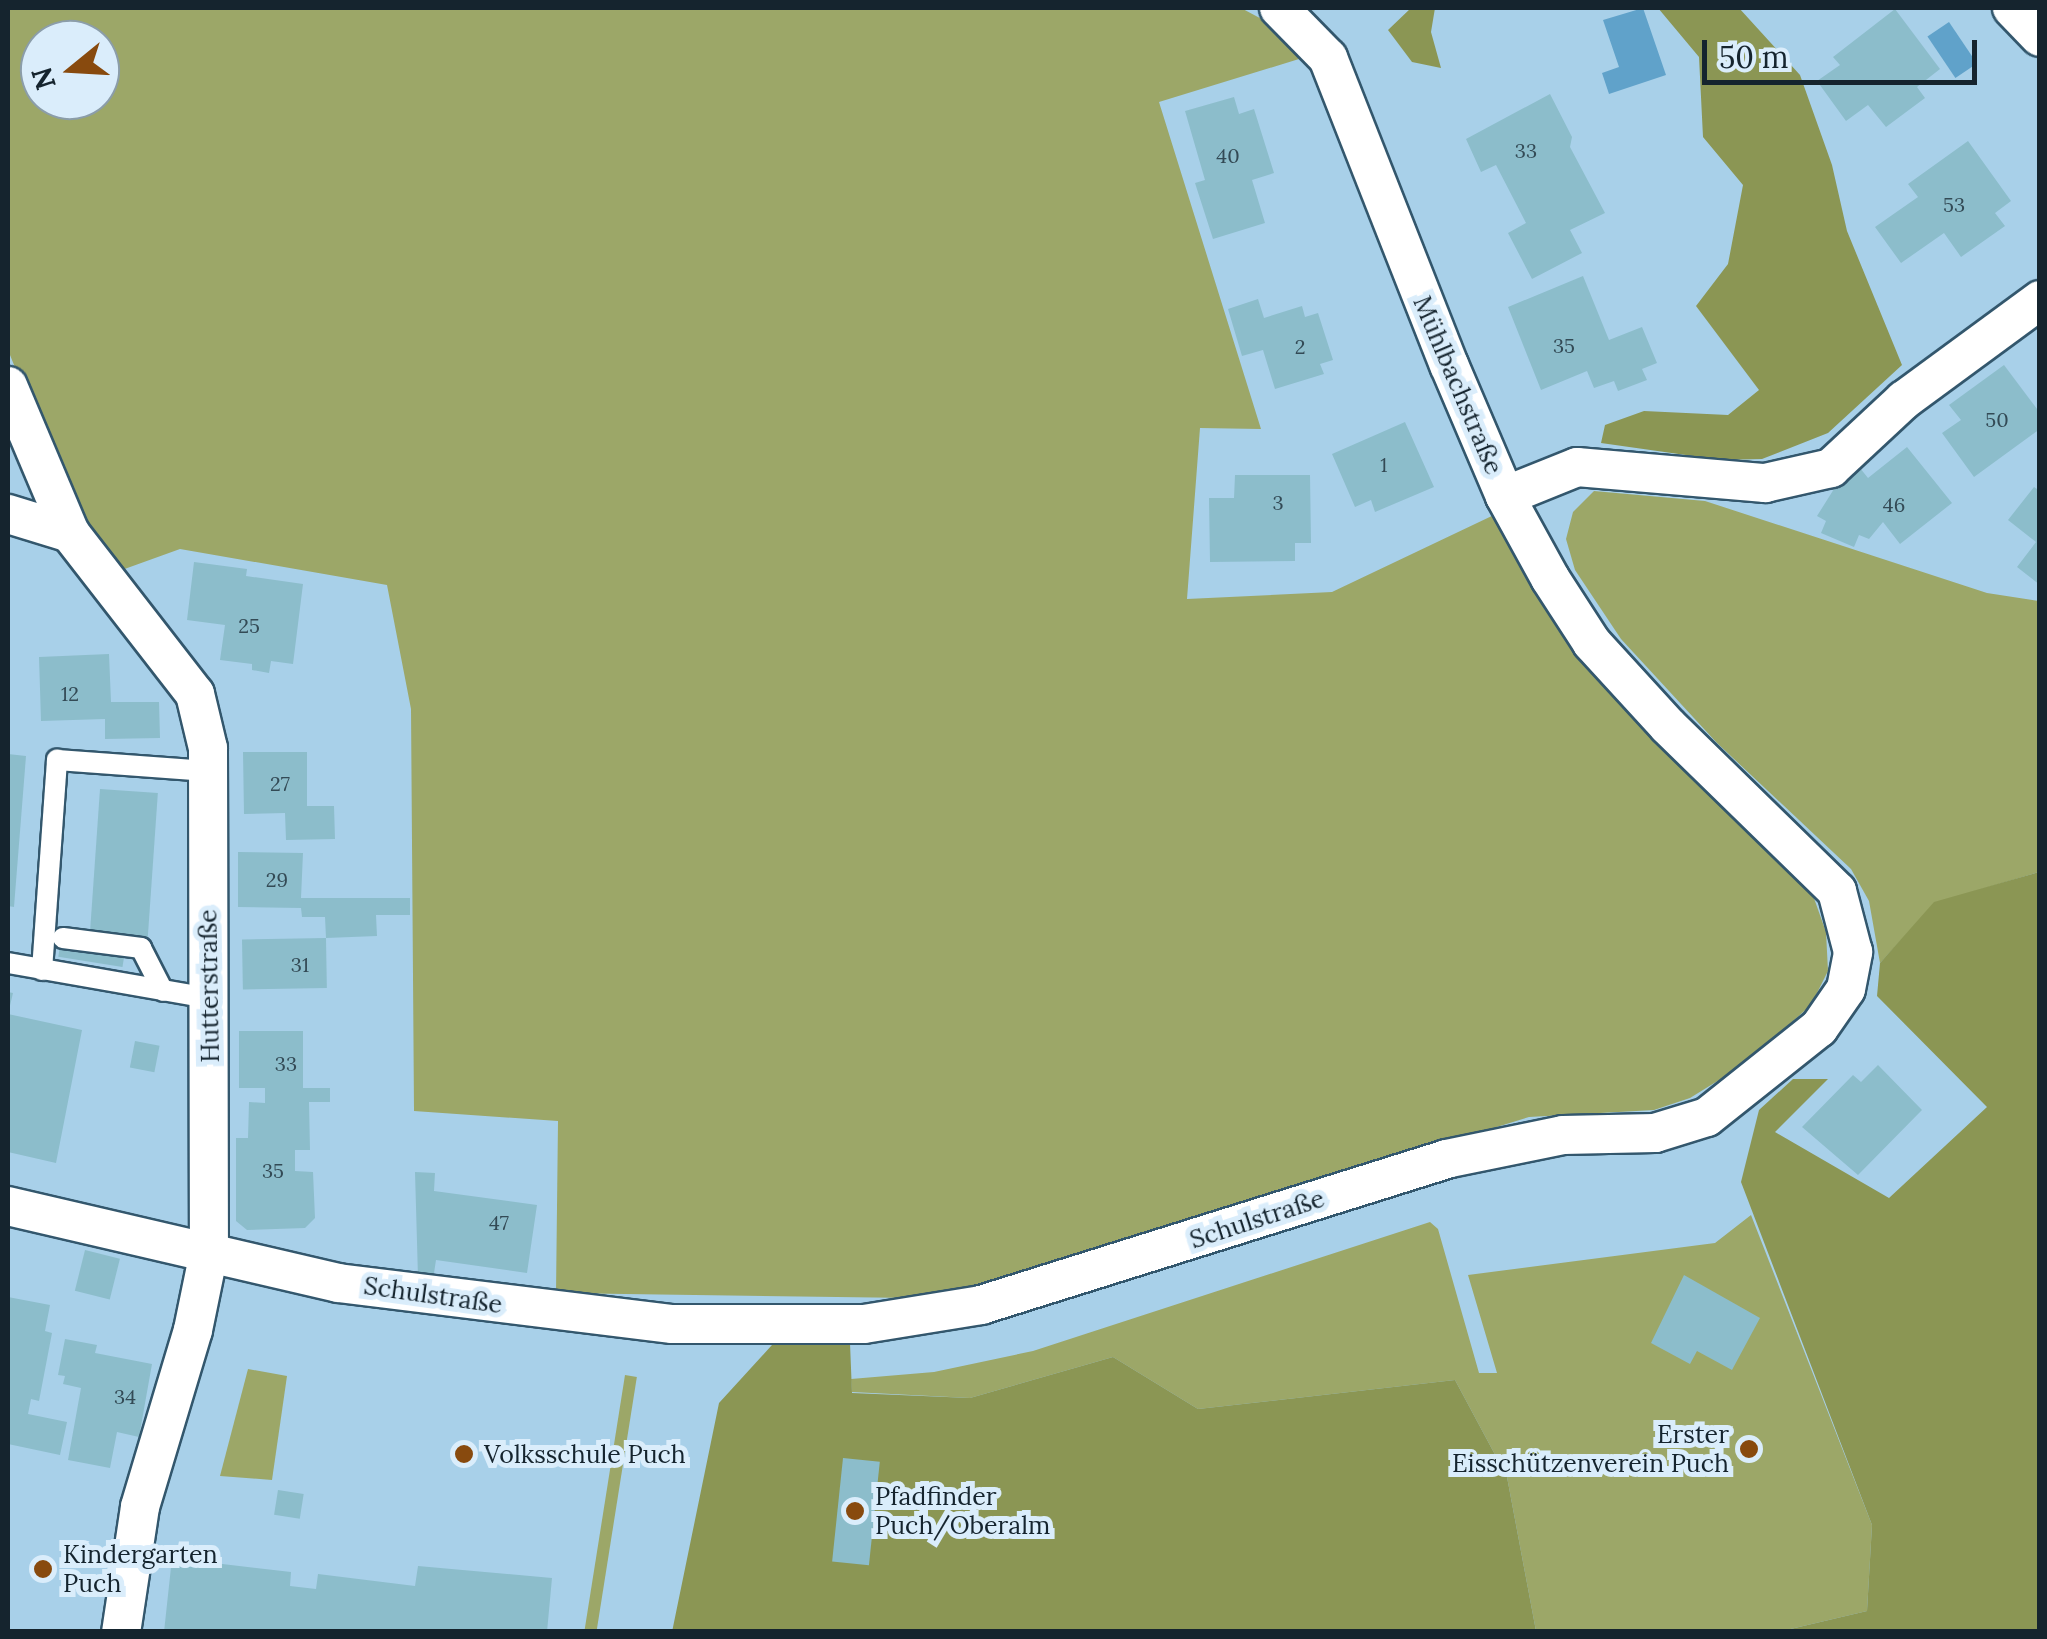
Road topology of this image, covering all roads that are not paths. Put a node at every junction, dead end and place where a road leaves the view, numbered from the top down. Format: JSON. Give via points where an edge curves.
{"nodes":[{"id":1,"x":1280,"y":8,"type":"edge"},
{"id":2,"x":2012,"y":8,"type":"edge"},
{"id":3,"x":2040,"y":37,"type":"edge"},
{"id":4,"x":2040,"y":300,"type":"edge"},
{"id":5,"x":8,"y":386,"type":"edge"},
{"id":6,"x":1504,"y":496,"type":"junction"},
{"id":7,"x":8,"y":514,"type":"edge"},
{"id":8,"x":70,"y":533,"type":"junction"},
{"id":9,"x":208,"y":771,"type":"junction"},
{"id":10,"x":63,"y":938,"type":"dead end"},
{"id":11,"x":8,"y":963,"type":"edge"},
{"id":12,"x":42,"y":970,"type":"junction"},
{"id":13,"x":163,"y":991,"type":"junction"},
{"id":14,"x":209,"y":998,"type":"junction"},
{"id":15,"x":8,"y":1206,"type":"edge"},
{"id":16,"x":209,"y":1252,"type":"junction"},
{"id":17,"x":121,"y":1632,"type":"edge"}],
"edges":[{"from":1,"to":6,"type":"street","name":"Mühlbachstraße","via":[[1328,58]]},
{"from":2,"to":3,"type":"street"},
{"from":4,"to":6,"type":"street","name":"Mühlbachstraße","via":[[1904,400],[1831,468],[1765,483],[1578,468]]},
{"from":5,"to":8,"type":"street","name":"Hutterstraße"},
{"from":6,"to":16,"type":"street","name":"Schulstraße","via":[[1592,643],[1808,860],[1836,892],[1848,920],[1853,952],[1846,989],[1819,1028],[1707,1117],[1655,1133],[1564,1135],[1446,1158],[981,1304],[864,1324],[632,1320],[338,1283]]},
{"from":7,"to":8,"type":"street"},
{"from":8,"to":9,"type":"street","name":"Hutterstraße","via":[[195,694]]},
{"from":9,"to":12,"type":"lane","via":[[57,760]]},
{"from":9,"to":14,"type":"street","name":"Hutterstraße"},
{"from":10,"to":13,"type":"lane","via":[[141,948]]},
{"from":11,"to":12,"type":"lane"},
{"from":12,"to":13,"type":"lane"},
{"from":13,"to":14,"type":"lane"},
{"from":14,"to":16,"type":"street","name":"Hutterstraße"},
{"from":15,"to":16,"type":"street","name":"Schulstraße"},
{"from":16,"to":17,"type":"street","name":"Hutterstraße","via":[[140,1507]]}]}
